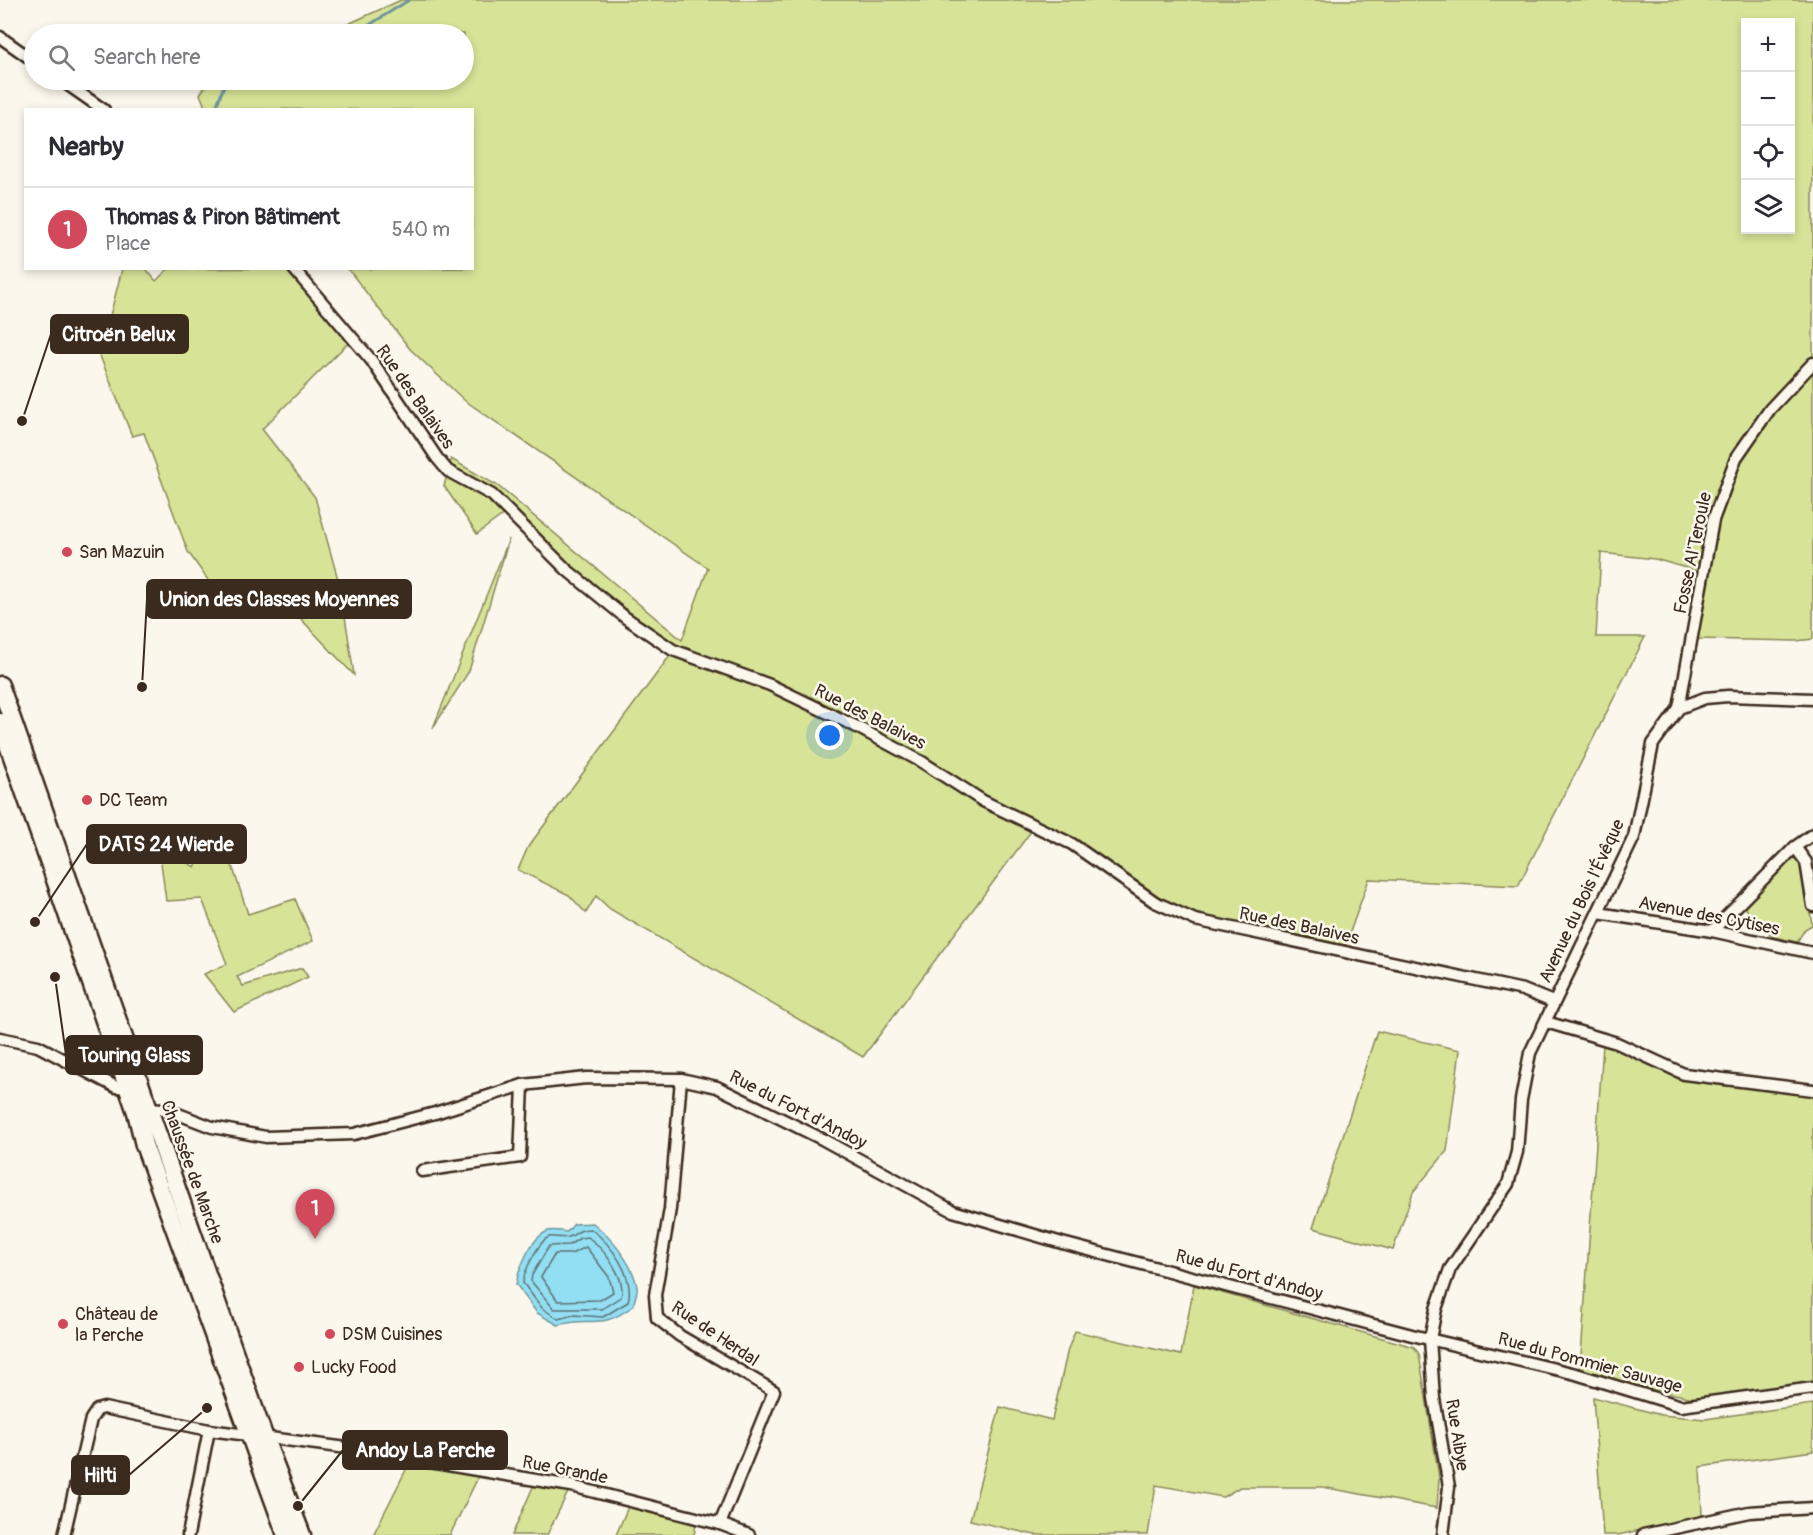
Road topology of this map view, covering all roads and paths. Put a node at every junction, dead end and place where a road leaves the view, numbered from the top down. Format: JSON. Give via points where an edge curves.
{"nodes":[{"id":1,"x":0,"y":37,"type":"edge"},
{"id":2,"x":24,"y":54,"type":"edge"},
{"id":3,"x":75,"y":90,"type":"edge"},
{"id":4,"x":101,"y":108,"type":"edge"},
{"id":5,"x":295,"y":270,"type":"edge"},
{"id":6,"x":1813,"y":363,"type":"edge"},
{"id":7,"x":0,"y":685,"type":"edge"},
{"id":8,"x":1813,"y":699,"type":"edge"},
{"id":9,"x":1679,"y":708,"type":"junction"},
{"id":10,"x":0,"y":722,"type":"edge"},
{"id":11,"x":1813,"y":834,"type":"edge"},
{"id":12,"x":1795,"y":847,"type":"junction"},
{"id":13,"x":1813,"y":906,"type":"edge"},
{"id":14,"x":1598,"y":913,"type":"junction"},
{"id":15,"x":1712,"y":931,"type":"junction"},
{"id":16,"x":1813,"y":953,"type":"edge"},
{"id":17,"x":1553,"y":1002,"type":"junction"},
{"id":18,"x":1546,"y":1022,"type":"junction"},
{"id":19,"x":0,"y":1038,"type":"edge"},
{"id":20,"x":681,"y":1079,"type":"junction"},
{"id":21,"x":523,"y":1085,"type":"junction"},
{"id":22,"x":134,"y":1087,"type":"junction"},
{"id":23,"x":1813,"y":1089,"type":"edge"},
{"id":24,"x":142,"y":1109,"type":"junction"},
{"id":25,"x":422,"y":1171,"type":"dead end"},
{"id":26,"x":1430,"y":1339,"type":"junction"},
{"id":27,"x":1813,"y":1388,"type":"edge"},
{"id":28,"x":209,"y":1430,"type":"junction"},
{"id":29,"x":257,"y":1435,"type":"junction"},
{"id":30,"x":1813,"y":1508,"type":"edge"},
{"id":31,"x":720,"y":1524,"type":"junction"},
{"id":32,"x":64,"y":1535,"type":"edge"},
{"id":33,"x":188,"y":1535,"type":"edge"},
{"id":34,"x":286,"y":1535,"type":"edge"},
{"id":35,"x":302,"y":1535,"type":"edge"},
{"id":36,"x":749,"y":1535,"type":"edge"},
{"id":37,"x":1443,"y":1535,"type":"edge"},
{"id":38,"x":1643,"y":1535,"type":"edge"}],
"edges":[{"from":1,"to":2,"type":"street"},
{"from":3,"to":4,"type":"street"},
{"from":5,"to":17,"type":"street","name":"Rue des Balaives","via":[[372,361],[448,471],[492,495],[567,570],[673,650],[770,685],[855,726],[922,762],[982,801],[1072,844],[1174,912],[1195,920],[1523,990]]},
{"from":6,"to":9,"type":"street","name":"Fosse Al'Teroule","via":[[1759,423],[1732,468],[1713,520]]},
{"from":7,"to":22,"type":"main road","name":"Chaussée de Marche"},
{"from":8,"to":9,"type":"street","via":[[1728,696],[1705,698]]},
{"from":9,"to":14,"type":"street","name":"Avenue du Bois l'Évêque","via":[[1653,744],[1634,837]]},
{"from":10,"to":22,"type":"main road","name":"Chaussée de Marche"},
{"from":11,"to":12,"type":"street"},
{"from":12,"to":13,"type":"street","via":[[1806,862]]},
{"from":12,"to":15,"type":"street"},
{"from":14,"to":15,"type":"street","name":"Avenue des Cytises"},
{"from":14,"to":17,"type":"street","name":"Avenue du Bois l'Évêque"},
{"from":15,"to":16,"type":"street","name":"Avenue des Cytises"},
{"from":17,"to":18,"type":"street","name":"Avenue du Bois l'Évêque"},
{"from":18,"to":23,"type":"street","via":[[1617,1043],[1684,1074]]},
{"from":18,"to":26,"type":"street","name":"Rue Aibye","via":[[1530,1053],[1517,1152],[1508,1184],[1450,1269]]},
{"from":19,"to":22,"type":"street","via":[[38,1046],[116,1087]]},
{"from":20,"to":21,"type":"street","name":"Rue du Fort d'Andoy","via":[[586,1078]]},
{"from":20,"to":26,"type":"street","name":"Rue du Fort d'Andoy","via":[[717,1087],[981,1221]]},
{"from":20,"to":31,"type":"street","name":"Rue de Herdal","via":[[670,1209],[655,1295],[657,1318],[774,1391]]},
{"from":21,"to":24,"type":"street","name":"Rue du Fort d'Andoy","via":[[352,1134],[266,1137],[212,1127],[165,1109]]},
{"from":21,"to":25,"type":"street","via":[[520,1157]]},
{"from":22,"to":24,"type":"main road","name":"Chaussée de Marche"},
{"from":24,"to":29,"type":"main road","name":"Chaussée de Marche","via":[[144,1145]]},
{"from":26,"to":27,"type":"street","name":"Rue du Pommier Sauvage","via":[[1576,1374],[1681,1406]]},
{"from":26,"to":37,"type":"street","name":"Rue Aibye","via":[[1434,1398],[1449,1486]]},
{"from":28,"to":29,"type":"street","name":"Rue Grande"},
{"from":28,"to":32,"type":"street","name":"Rue Grande","via":[[113,1408],[97,1410],[88,1428]]},
{"from":28,"to":33,"type":"street"},
{"from":29,"to":31,"type":"street","name":"Rue Grande","via":[[571,1486]]},
{"from":29,"to":34,"type":"main road","name":"Chaussée de Marche"},
{"from":29,"to":35,"type":"main road","name":"Chaussée de Marche"},
{"from":30,"to":38,"type":"street","via":[[1749,1512]]},
{"from":31,"to":36,"type":"street","name":"Rue Grande"}]}
